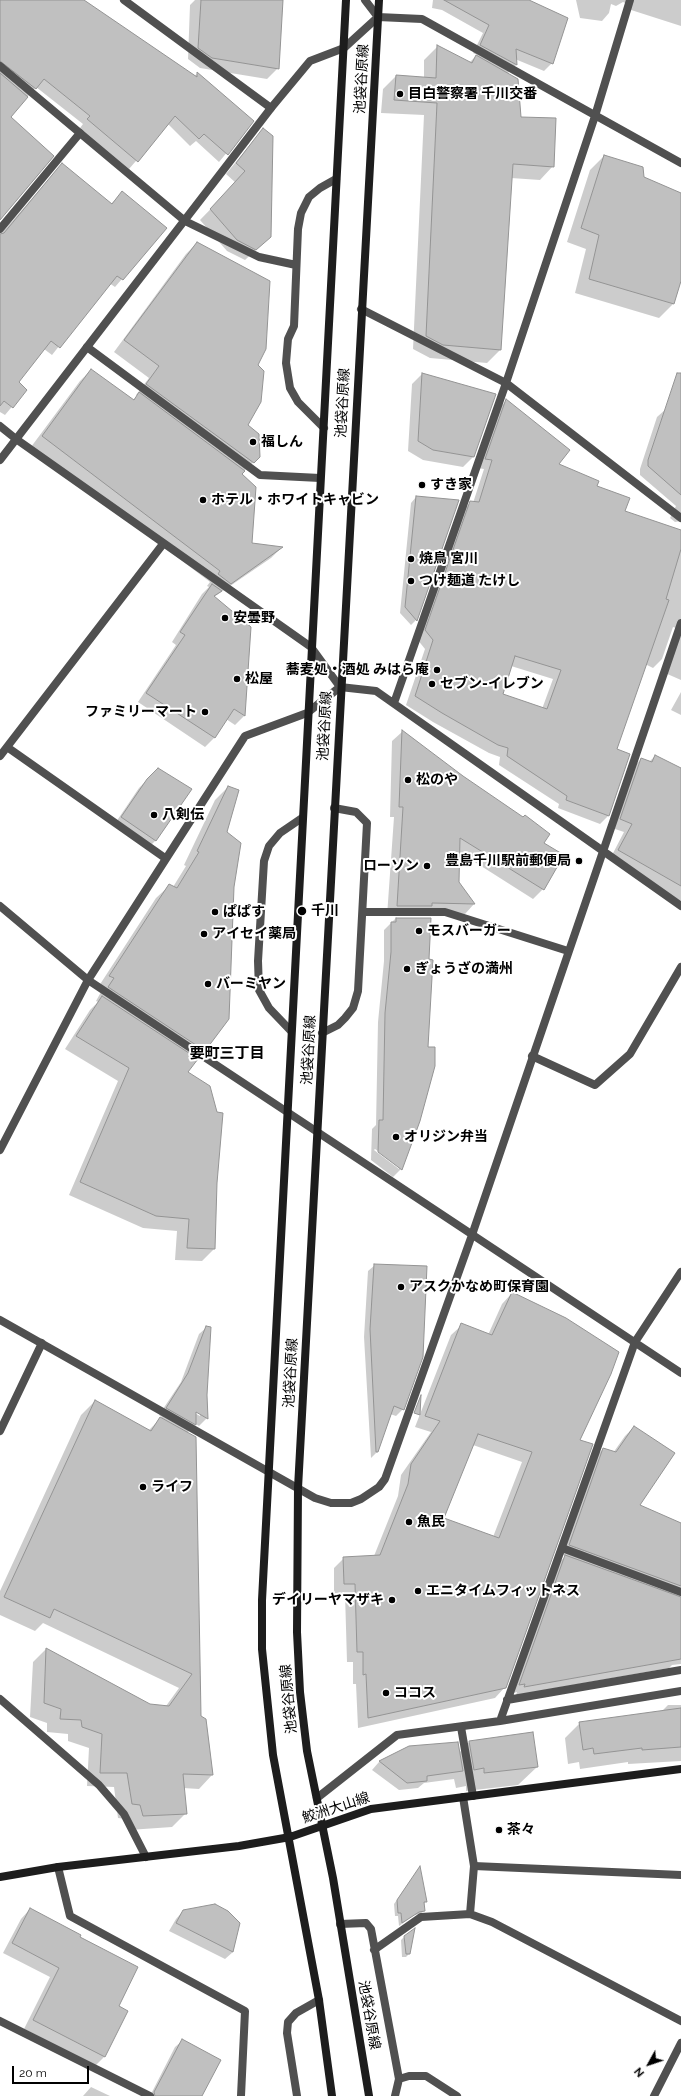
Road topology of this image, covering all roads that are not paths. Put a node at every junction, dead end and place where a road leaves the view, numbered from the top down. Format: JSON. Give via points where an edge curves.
{"nodes":[{"id":1,"x":124,"y":0,"type":"edge"},
{"id":2,"x":346,"y":0,"type":"edge"},
{"id":3,"x":365,"y":0,"type":"edge"},
{"id":4,"x":379,"y":0,"type":"edge"},
{"id":5,"x":630,"y":0,"type":"edge"},
{"id":6,"x":378,"y":17,"type":"junction"},
{"id":7,"x":344,"y":48,"type":"junction"},
{"id":8,"x":0,"y":66,"type":"edge"},
{"id":9,"x":271,"y":108,"type":"junction"},
{"id":10,"x":595,"y":116,"type":"junction"},
{"id":11,"x":80,"y":133,"type":"junction"},
{"id":12,"x":681,"y":163,"type":"edge"},
{"id":13,"x":336,"y":179,"type":"junction"},
{"id":14,"x":185,"y":221,"type":"junction"},
{"id":15,"x":0,"y":229,"type":"edge"},
{"id":16,"x":296,"y":265,"type":"junction"},
{"id":17,"x":361,"y":309,"type":"junction"},
{"id":18,"x":87,"y":347,"type":"junction"},
{"id":19,"x":506,"y":383,"type":"junction"},
{"id":20,"x":0,"y":426,"type":"edge"},
{"id":21,"x":324,"y":428,"type":"junction"},
{"id":22,"x":16,"y":439,"type":"junction"},
{"id":23,"x":0,"y":460,"type":"edge"},
{"id":24,"x":320,"y":478,"type":"junction"},
{"id":25,"x":681,"y":518,"type":"edge"},
{"id":26,"x":163,"y":544,"type":"junction"},
{"id":27,"x":681,"y":623,"type":"edge"},
{"id":28,"x":311,"y":647,"type":"junction"},
{"id":29,"x":340,"y":687,"type":"junction"},
{"id":30,"x":394,"y":703,"type":"junction"},
{"id":31,"x":307,"y":713,"type":"junction"},
{"id":32,"x":7,"y":747,"type":"junction"},
{"id":33,"x":0,"y":756,"type":"edge"},
{"id":34,"x":334,"y":808,"type":"junction"},
{"id":35,"x":302,"y":818,"type":"junction"},
{"id":36,"x":602,"y":850,"type":"junction"},
{"id":37,"x":165,"y":858,"type":"junction"},
{"id":38,"x":0,"y":906,"type":"edge"},
{"id":39,"x":681,"y":906,"type":"edge"},
{"id":40,"x":363,"y":912,"type":"junction"},
{"id":41,"x":568,"y":951,"type":"junction"},
{"id":42,"x":681,"y":967,"type":"edge"},
{"id":43,"x":88,"y":980,"type":"junction"},
{"id":44,"x":291,"y":1031,"type":"junction"},
{"id":45,"x":322,"y":1033,"type":"junction"},
{"id":46,"x":532,"y":1056,"type":"junction"},
{"id":47,"x":286,"y":1111,"type":"junction"},
{"id":48,"x":318,"y":1131,"type":"junction"},
{"id":49,"x":0,"y":1150,"type":"edge"},
{"id":50,"x":472,"y":1235,"type":"junction"},
{"id":51,"x":681,"y":1272,"type":"edge"},
{"id":52,"x":0,"y":1320,"type":"edge"},
{"id":53,"x":635,"y":1342,"type":"junction"},
{"id":54,"x":42,"y":1343,"type":"junction"},
{"id":55,"x":681,"y":1373,"type":"edge"},
{"id":56,"x":0,"y":1431,"type":"edge"},
{"id":57,"x":268,"y":1471,"type":"junction"},
{"id":58,"x":298,"y":1488,"type":"junction"},
{"id":59,"x":562,"y":1548,"type":"junction"},
{"id":60,"x":681,"y":1592,"type":"edge"},
{"id":61,"x":681,"y":1670,"type":"edge"},
{"id":62,"x":681,"y":1691,"type":"edge"},
{"id":63,"x":0,"y":1699,"type":"edge"},
{"id":64,"x":507,"y":1700,"type":"junction"},
{"id":65,"x":500,"y":1721,"type":"junction"},
{"id":66,"x":461,"y":1727,"type":"junction"},
{"id":67,"x":681,"y":1769,"type":"edge"},
{"id":68,"x":473,"y":1796,"type":"junction"},
{"id":69,"x":463,"y":1797,"type":"junction"},
{"id":70,"x":317,"y":1798,"type":"junction"},
{"id":71,"x":322,"y":1825,"type":"junction"},
{"id":72,"x":290,"y":1837,"type":"junction"},
{"id":73,"x":146,"y":1857,"type":"junction"},
{"id":74,"x":474,"y":1866,"type":"junction"},
{"id":75,"x":58,"y":1867,"type":"junction"},
{"id":76,"x":681,"y":1875,"type":"edge"},
{"id":77,"x":0,"y":1877,"type":"edge"},
{"id":78,"x":470,"y":1914,"type":"junction"},
{"id":79,"x":340,"y":1924,"type":"junction"},
{"id":80,"x":374,"y":1950,"type":"junction"},
{"id":81,"x":319,"y":2000,"type":"junction"},
{"id":82,"x":0,"y":2021,"type":"edge"},
{"id":83,"x":681,"y":2021,"type":"edge"},
{"id":84,"x":681,"y":2043,"type":"edge"},
{"id":85,"x":399,"y":2079,"type":"junction"},
{"id":86,"x":150,"y":2096,"type":"edge"},
{"id":87,"x":241,"y":2096,"type":"edge"},
{"id":88,"x":297,"y":2096,"type":"edge"},
{"id":89,"x":332,"y":2096,"type":"edge"},
{"id":90,"x":370,"y":2096,"type":"edge"},
{"id":91,"x":395,"y":2096,"type":"edge"},
{"id":92,"x":457,"y":2096,"type":"edge"},
{"id":93,"x":654,"y":2096,"type":"edge"}],
"edges":[{"from":1,"to":9,"type":"street"},
{"from":2,"to":7,"type":"main road","name":"池袋谷原線"},
{"from":3,"to":6,"type":"street"},
{"from":4,"to":6,"type":"main road","name":"池袋谷原線"},
{"from":5,"to":10,"type":"street"},
{"from":6,"to":7,"type":"street"},
{"from":6,"to":10,"type":"street","via":[[422,19]]},
{"from":6,"to":17,"type":"main road","name":"池袋谷原線"},
{"from":7,"to":9,"type":"street","via":[[310,61]]},
{"from":7,"to":13,"type":"main road","name":"池袋谷原線"},
{"from":8,"to":11,"type":"street"},
{"from":9,"to":14,"type":"street"},
{"from":10,"to":12,"type":"street"},
{"from":10,"to":19,"type":"street"},
{"from":11,"to":14,"type":"street"},
{"from":11,"to":15,"type":"street"},
{"from":13,"to":16,"type":"street","via":[[309,197],[301,213]]},
{"from":13,"to":21,"type":"main road","name":"池袋谷原線"},
{"from":14,"to":16,"type":"street","via":[[259,257]]},
{"from":14,"to":18,"type":"street"},
{"from":16,"to":21,"type":"street","via":[[294,326],[288,340],[286,363],[290,388],[298,402]]},
{"from":17,"to":19,"type":"street"},
{"from":17,"to":29,"type":"main road","name":"池袋谷原線"},
{"from":18,"to":22,"type":"street"},
{"from":18,"to":24,"type":"street","via":[[260,475]]},
{"from":19,"to":25,"type":"street"},
{"from":19,"to":30,"type":"street"},
{"from":20,"to":22,"type":"street"},
{"from":21,"to":24,"type":"main road","name":"池袋谷原線"},
{"from":22,"to":23,"type":"street"},
{"from":22,"to":26,"type":"street"},
{"from":24,"to":28,"type":"main road","name":"池袋谷原線"},
{"from":26,"to":28,"type":"street"},
{"from":26,"to":32,"type":"street"},
{"from":27,"to":36,"type":"street"},
{"from":28,"to":29,"type":"street"},
{"from":28,"to":31,"type":"main road","name":"池袋谷原線"},
{"from":29,"to":30,"type":"street","via":[[376,691]]},
{"from":29,"to":31,"type":"street"},
{"from":29,"to":34,"type":"main road","name":"池袋谷原線"},
{"from":30,"to":36,"type":"street"},
{"from":31,"to":35,"type":"main road","name":"池袋谷原線"},
{"from":31,"to":37,"type":"street","via":[[245,736]]},
{"from":32,"to":33,"type":"street"},
{"from":32,"to":37,"type":"street"},
{"from":34,"to":40,"type":"street","via":[[356,812],[367,823]]},
{"from":34,"to":45,"type":"main road","name":"池袋谷原線"},
{"from":35,"to":44,"type":"main road","name":"池袋谷原線"},
{"from":35,"to":44,"type":"street","via":[[280,833],[269,846],[264,861],[258,961],[260,990],[269,1008]]},
{"from":36,"to":39,"type":"street"},
{"from":36,"to":41,"type":"street"},
{"from":37,"to":43,"type":"street"},
{"from":38,"to":43,"type":"street"},
{"from":40,"to":41,"type":"street","via":[[445,912]]},
{"from":40,"to":45,"type":"street","via":[[358,991],[345,1018],[338,1025]]},
{"from":41,"to":46,"type":"street"},
{"from":42,"to":46,"type":"street","via":[[630,1054],[595,1085]]},
{"from":43,"to":47,"type":"street"},
{"from":43,"to":49,"type":"street"},
{"from":44,"to":47,"type":"main road","name":"池袋谷原線"},
{"from":45,"to":48,"type":"main road","name":"池袋谷原線"},
{"from":46,"to":50,"type":"street"},
{"from":47,"to":48,"type":"street"},
{"from":47,"to":57,"type":"main road","name":"池袋谷原線"},
{"from":48,"to":50,"type":"street"},
{"from":48,"to":58,"type":"main road","name":"池袋谷原線"},
{"from":50,"to":53,"type":"street"},
{"from":50,"to":58,"type":"street","via":[[385,1479],[371,1494],[351,1503],[331,1503],[315,1498]]},
{"from":51,"to":53,"type":"street"},
{"from":52,"to":54,"type":"street"},
{"from":53,"to":55,"type":"street"},
{"from":53,"to":59,"type":"street"},
{"from":54,"to":56,"type":"street"},
{"from":54,"to":57,"type":"street"},
{"from":57,"to":58,"type":"street"},
{"from":57,"to":72,"type":"main road","name":"池袋谷原線","via":[[262,1649],[273,1754]]},
{"from":58,"to":70,"type":"main road","name":"池袋谷原線","via":[[296,1632],[307,1750]]},
{"from":59,"to":60,"type":"street"},
{"from":59,"to":64,"type":"street"},
{"from":61,"to":64,"type":"street"},
{"from":62,"to":65,"type":"street"},
{"from":63,"to":73,"type":"street","via":[[99,1784],[124,1814]]},
{"from":64,"to":65,"type":"street"},
{"from":65,"to":66,"type":"street"},
{"from":66,"to":68,"type":"street"},
{"from":66,"to":70,"type":"street","via":[[397,1736]]},
{"from":67,"to":68,"type":"main road","name":"鮫洲大山線"},
{"from":68,"to":69,"type":"main road","name":"鮫洲大山線"},
{"from":69,"to":71,"type":"main road","name":"鮫洲大山線","via":[[371,1809]]},
{"from":69,"to":74,"type":"street"},
{"from":70,"to":71,"type":"main road","name":"池袋谷原線"},
{"from":71,"to":72,"type":"main road","name":"鮫洲大山線"},
{"from":71,"to":79,"type":"main road","name":"池袋谷原線"},
{"from":72,"to":73,"type":"main road","name":"鮫洲大山線"},
{"from":72,"to":81,"type":"main road","name":"池袋谷原線"},
{"from":73,"to":75,"type":"main road","name":"鮫洲大山線"},
{"from":74,"to":76,"type":"street"},
{"from":74,"to":78,"type":"street"},
{"from":75,"to":77,"type":"main road","name":"鮫洲大山線"},
{"from":75,"to":87,"type":"street","via":[[70,1916],[245,2011]]},
{"from":78,"to":80,"type":"street","via":[[420,1917]]},
{"from":78,"to":83,"type":"street","via":[[492,1922]]},
{"from":79,"to":80,"type":"street","via":[[366,1923],[371,1929]]},
{"from":79,"to":90,"type":"main road","name":"池袋谷原線"},
{"from":80,"to":85,"type":"street"},
{"from":81,"to":88,"type":"street","via":[[296,2013],[288,2022],[287,2033]]},
{"from":81,"to":89,"type":"main road","name":"池袋谷原線"},
{"from":82,"to":86,"type":"street"},
{"from":84,"to":93,"type":"street"},
{"from":85,"to":91,"type":"street"},
{"from":85,"to":92,"type":"street","via":[[426,2076]]}]}
